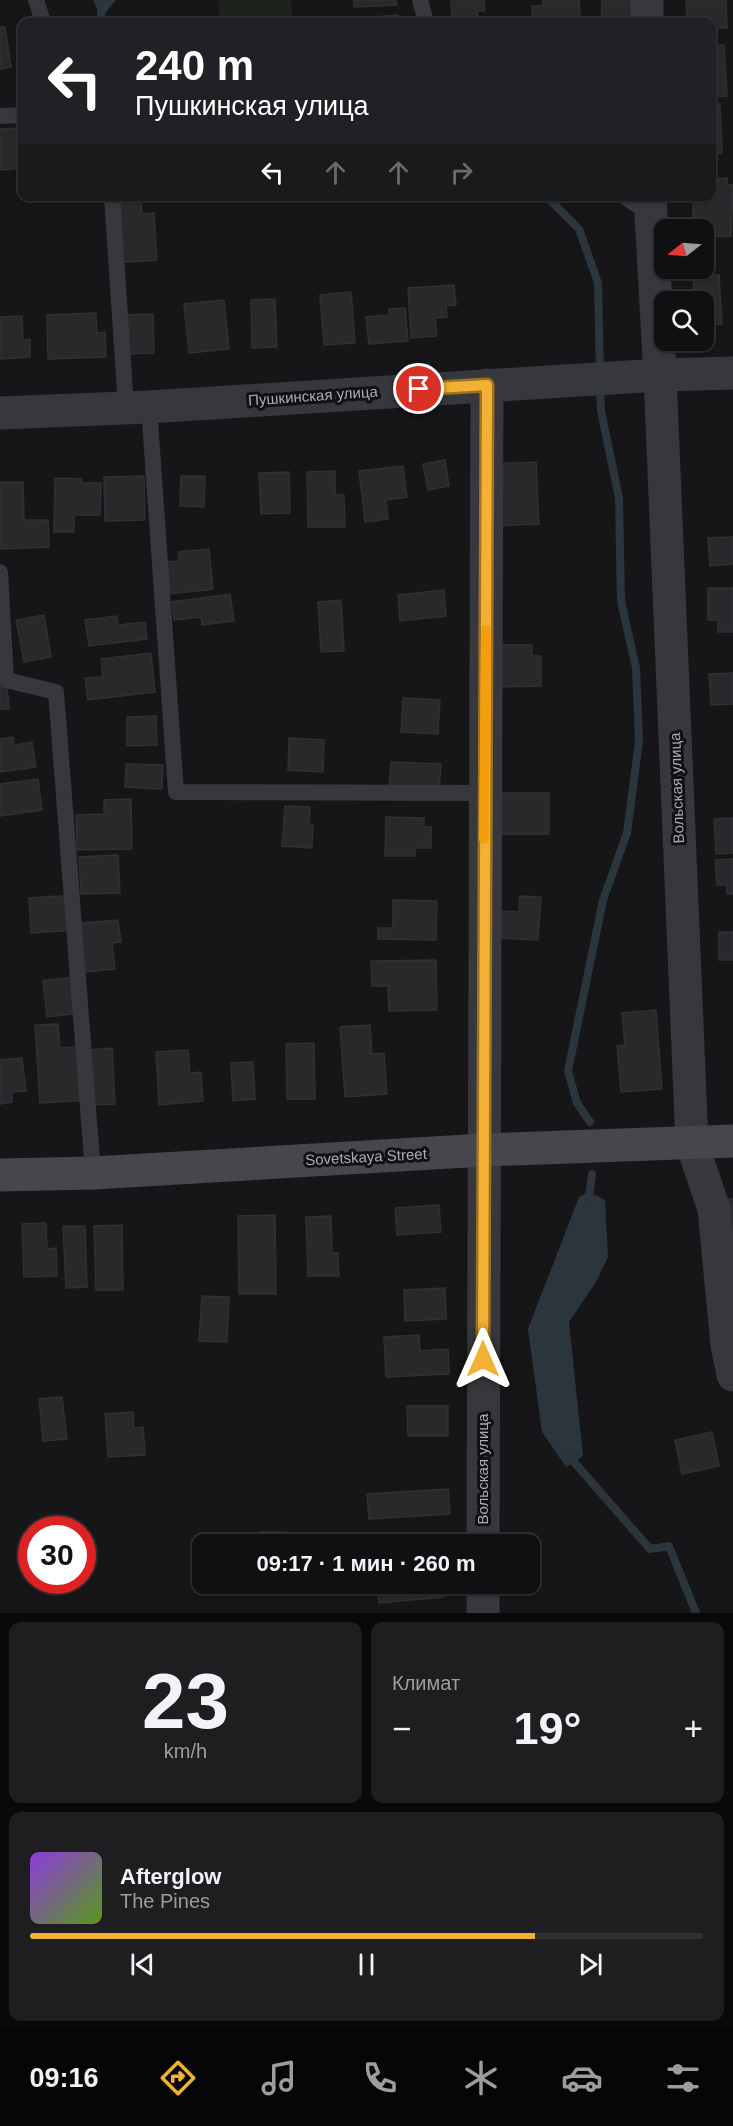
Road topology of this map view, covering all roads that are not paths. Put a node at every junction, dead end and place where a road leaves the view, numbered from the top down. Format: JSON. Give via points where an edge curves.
{"nodes":[{"id":1,"x":36,"y":0,"type":"edge"},
{"id":2,"x":420,"y":0,"type":"edge"},
{"id":3,"x":646,"y":0,"type":"edge"},
{"id":4,"x":41,"y":18,"type":"edge"},
{"id":5,"x":425,"y":18,"type":"edge"},
{"id":6,"x":647,"y":18,"type":"edge"},
{"id":7,"x":18,"y":115,"type":"edge"},
{"id":8,"x":0,"y":116,"type":"edge"},
{"id":9,"x":113,"y":201,"type":"edge"},
{"id":10,"x":650,"y":205,"type":"edge"},
{"id":11,"x":733,"y":373,"type":"edge"},
{"id":12,"x":660,"y":375,"type":"junction"},
{"id":13,"x":487,"y":385,"type":"junction"},
{"id":14,"x":138,"y":407,"type":"junction"},
{"id":15,"x":0,"y":413,"type":"edge"},
{"id":16,"x":0,"y":572,"type":"edge"},
{"id":17,"x":484,"y":793,"type":"junction"},
{"id":18,"x":733,"y":1141,"type":"edge"},
{"id":19,"x":692,"y":1144,"type":"junction"},
{"id":20,"x":484,"y":1150,"type":"junction"},
{"id":21,"x":93,"y":1173,"type":"junction"},
{"id":22,"x":0,"y":1175,"type":"edge"},
{"id":23,"x":733,"y":1375,"type":"edge"},
{"id":24,"x":483,"y":1534,"type":"edge"},
{"id":25,"x":483,"y":1594,"type":"edge"},
{"id":26,"x":483,"y":1613,"type":"edge"}],
"edges":[{"from":1,"to":4,"type":"lane"},
{"from":2,"to":5,"type":"lane"},
{"from":3,"to":6,"type":"street"},
{"from":7,"to":8,"type":"lane"},
{"from":9,"to":14,"type":"lane"},
{"from":10,"to":12,"type":"street","name":"Вольская улица"},
{"from":11,"to":12,"type":"street","name":"Пушкинская улица"},
{"from":12,"to":13,"type":"street","name":"Пушкинская улица"},
{"from":12,"to":19,"type":"street","name":"Вольская улица"},
{"from":13,"to":14,"type":"street","name":"Пушкинская улица"},
{"from":13,"to":17,"type":"street","name":"Вольская улица"},
{"from":14,"to":15,"type":"street","name":"Пушкинская улица"},
{"from":14,"to":17,"type":"lane","via":[[177,792]]},
{"from":16,"to":21,"type":"lane","via":[[6,680],[56,692]]},
{"from":17,"to":20,"type":"street","name":"Вольская улица"},
{"from":18,"to":19,"type":"main road","name":"Sovetskaya Street"},
{"from":19,"to":20,"type":"main road","name":"Sovetskaya Street"},
{"from":19,"to":23,"type":"street","name":"Вольская улица","via":[[714,1209]]},
{"from":20,"to":21,"type":"main road","name":"Sovetskaya Street"},
{"from":20,"to":24,"type":"street","name":"Вольская улица"},
{"from":21,"to":22,"type":"main road","name":"Sovetskaya Street"},
{"from":25,"to":26,"type":"street"}]}
